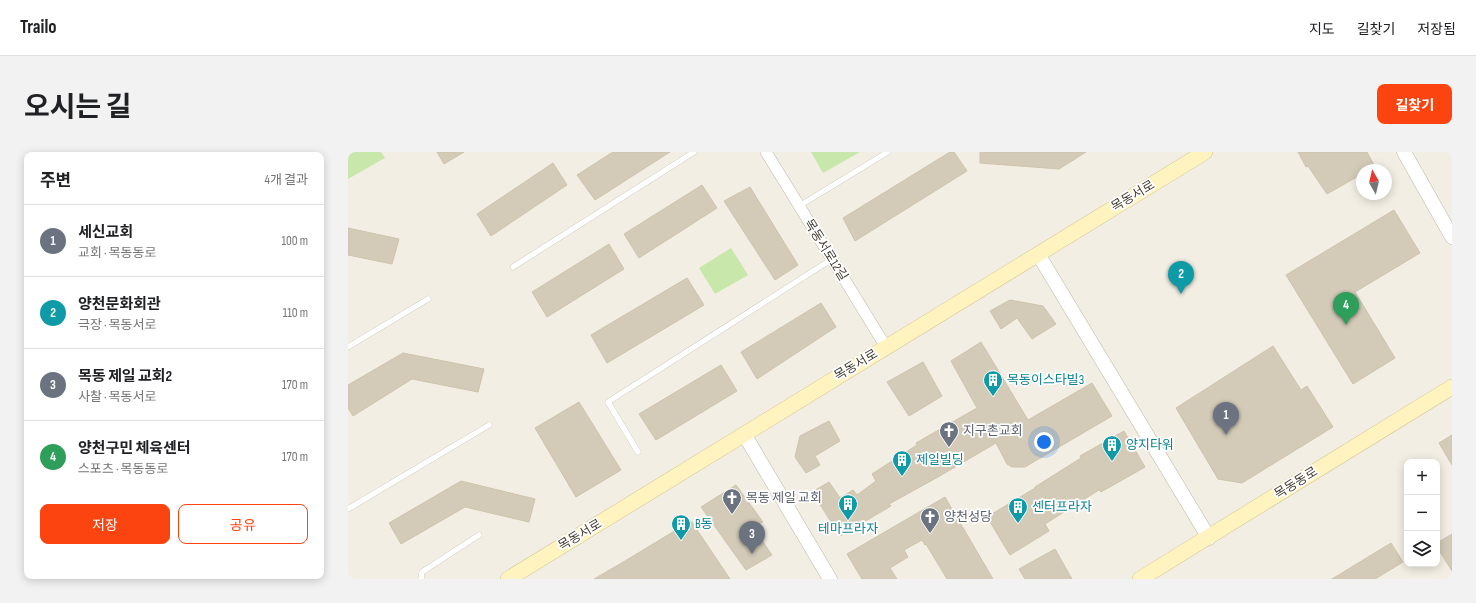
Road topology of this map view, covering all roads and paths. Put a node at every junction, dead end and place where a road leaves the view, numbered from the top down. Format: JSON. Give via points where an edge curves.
{"nodes":[{"id":1,"x":694,"y":152,"type":"edge"},
{"id":2,"x":766,"y":152,"type":"edge"},
{"id":3,"x":888,"y":152,"type":"edge"},
{"id":4,"x":1205,"y":152,"type":"edge"},
{"id":5,"x":1404,"y":152,"type":"edge"},
{"id":6,"x":799,"y":206,"type":"junction"},
{"id":7,"x":1452,"y":237,"type":"edge"},
{"id":8,"x":1038,"y":254,"type":"junction"},
{"id":9,"x":832,"y":259,"type":"junction"},
{"id":10,"x":513,"y":267,"type":"dead end"},
{"id":11,"x":428,"y":299,"type":"dead end"},
{"id":12,"x":348,"y":347,"type":"edge"},
{"id":13,"x":886,"y":347,"type":"junction"},
{"id":14,"x":1452,"y":387,"type":"edge"},
{"id":15,"x":489,"y":425,"type":"dead end"},
{"id":16,"x":744,"y":434,"type":"junction"},
{"id":17,"x":638,"y":452,"type":"dead end"},
{"id":18,"x":348,"y":509,"type":"edge"},
{"id":19,"x":479,"y":535,"type":"dead end"},
{"id":20,"x":1209,"y":538,"type":"junction"},
{"id":21,"x":421,"y":579,"type":"edge"},
{"id":22,"x":509,"y":579,"type":"edge"},
{"id":23,"x":830,"y":579,"type":"edge"},
{"id":24,"x":1140,"y":579,"type":"edge"}],
"edges":[{"from":1,"to":10,"type":"lane"},
{"from":2,"to":6,"type":"street","name":"목동서로12길"},
{"from":3,"to":6,"type":"lane"},
{"from":4,"to":8,"type":"main road","name":"목동서로"},
{"from":5,"to":7,"type":"street"},
{"from":6,"to":9,"type":"street","name":"목동서로12길"},
{"from":8,"to":13,"type":"main road","name":"목동서로"},
{"from":8,"to":20,"type":"street"},
{"from":9,"to":13,"type":"street","name":"목동서로12길"},
{"from":9,"to":17,"type":"lane","via":[[608,402]]},
{"from":11,"to":12,"type":"lane"},
{"from":13,"to":16,"type":"main road","name":"목동서로"},
{"from":14,"to":20,"type":"main road","name":"목동동로"},
{"from":15,"to":18,"type":"lane"},
{"from":16,"to":22,"type":"main road","name":"목동서로"},
{"from":16,"to":23,"type":"street"},
{"from":19,"to":21,"type":"lane","via":[[422,572]]},
{"from":20,"to":24,"type":"main road","name":"목동동로"}]}
